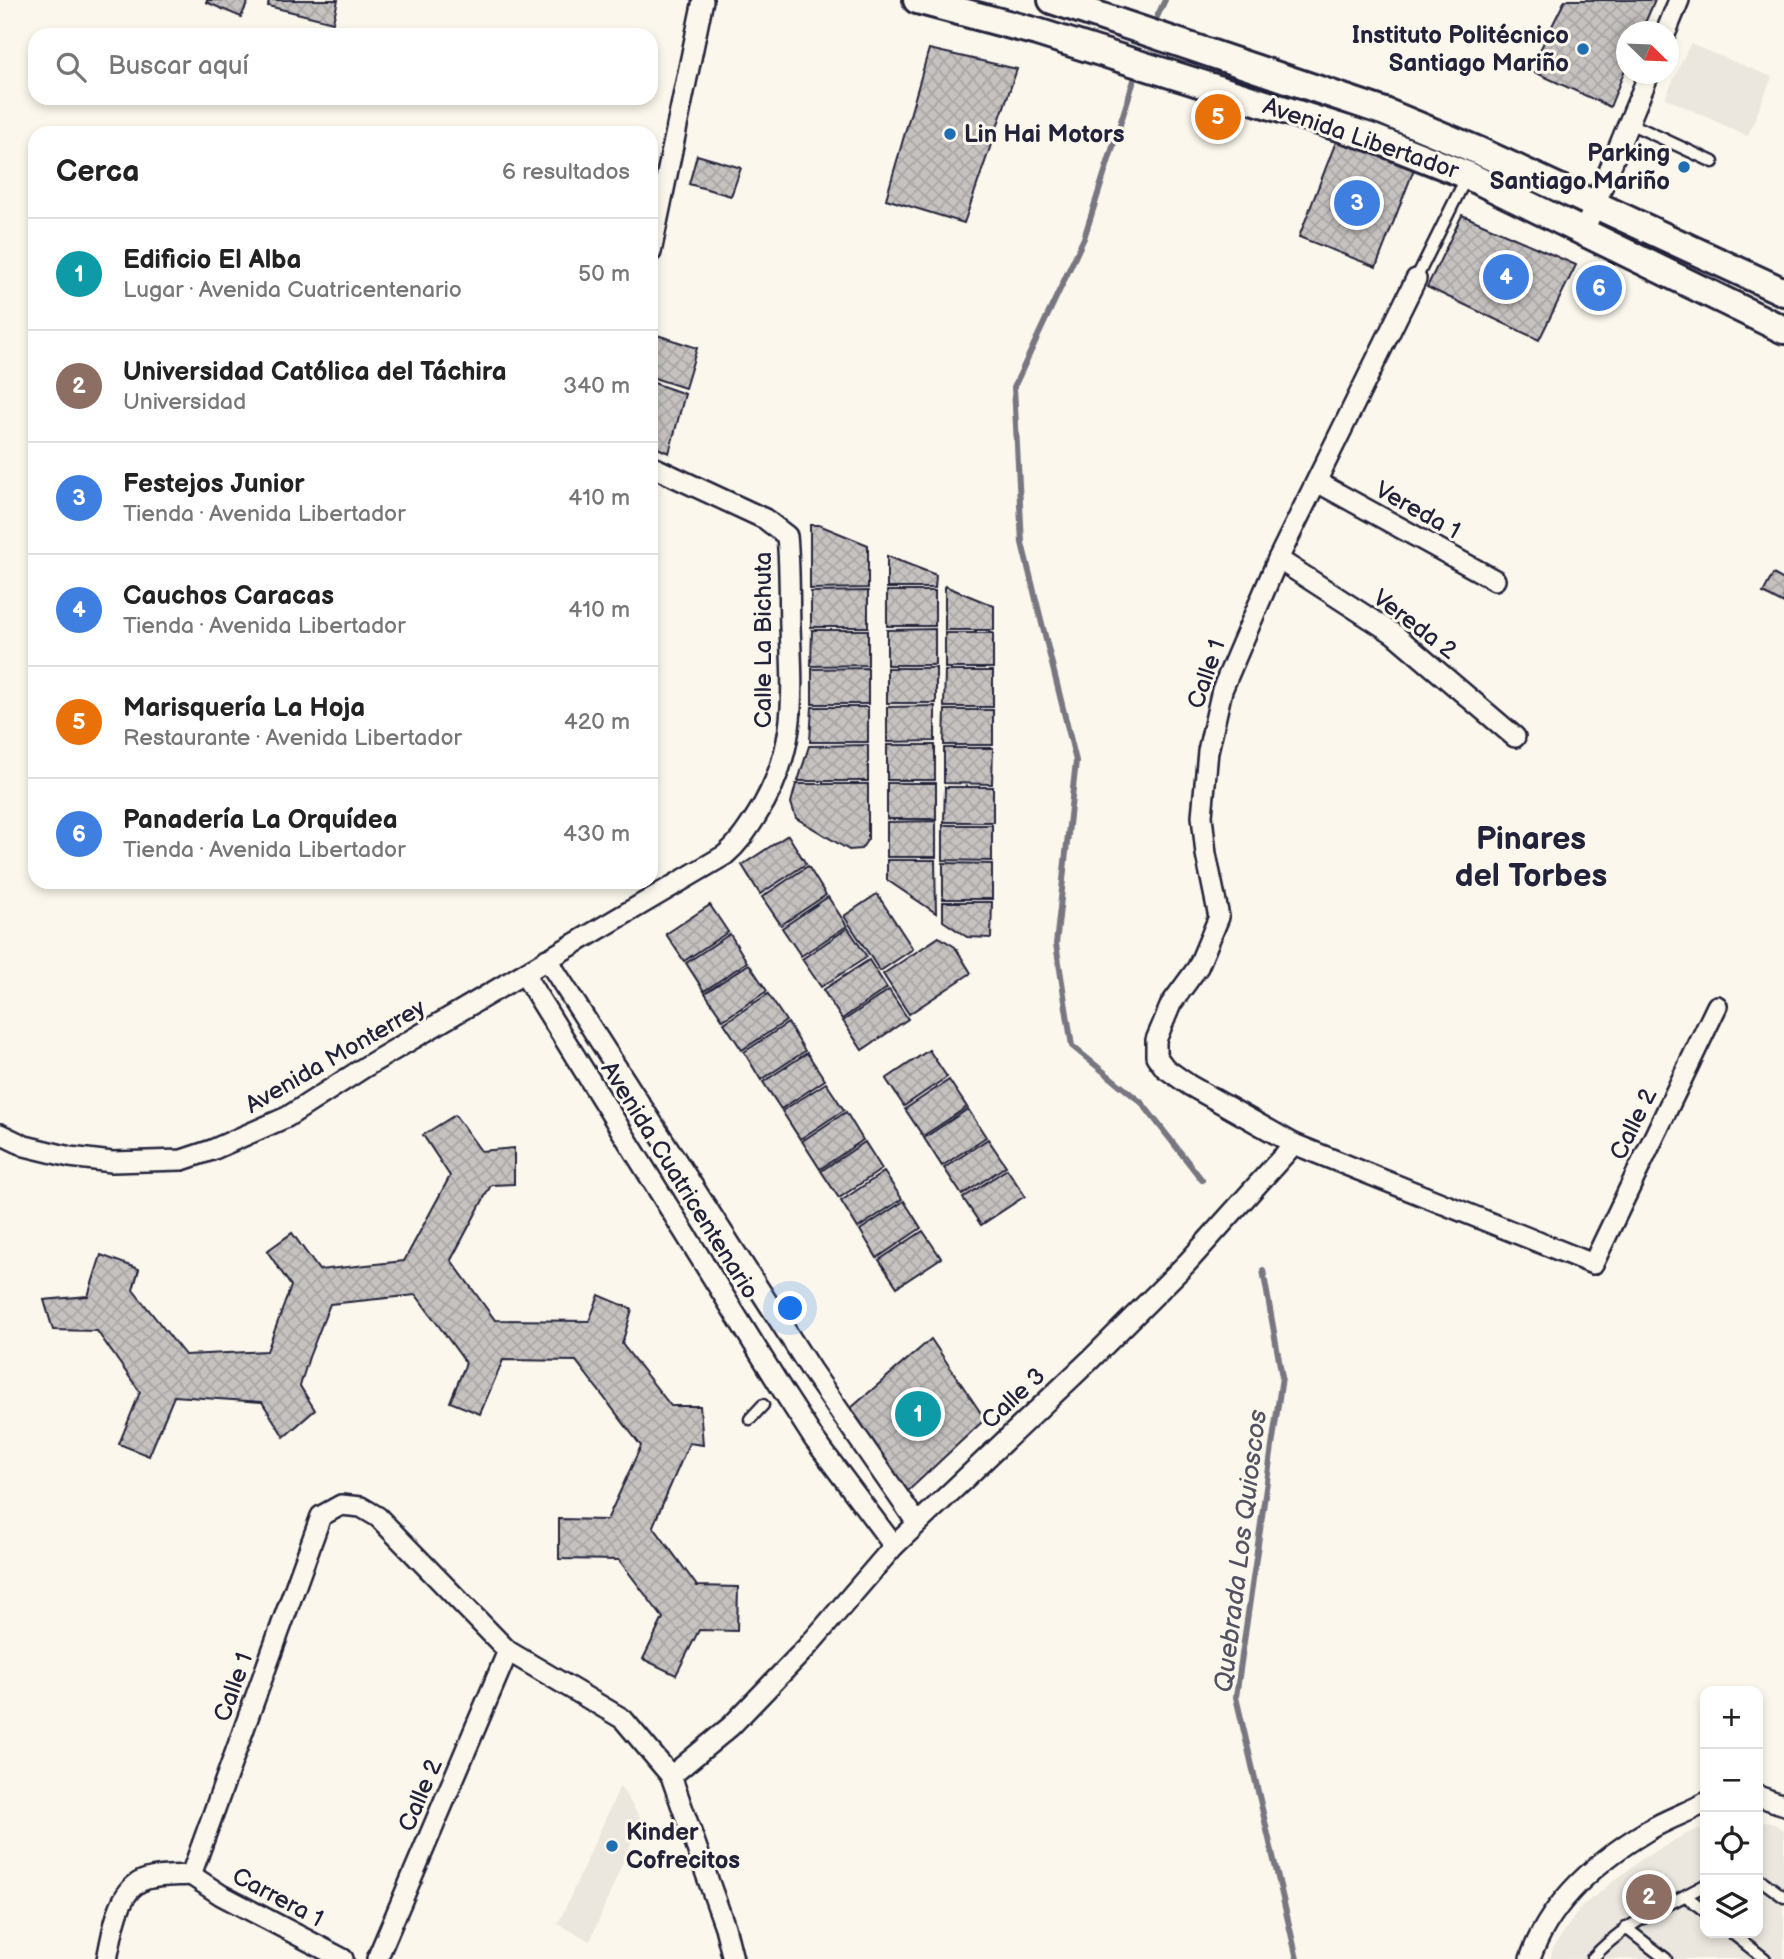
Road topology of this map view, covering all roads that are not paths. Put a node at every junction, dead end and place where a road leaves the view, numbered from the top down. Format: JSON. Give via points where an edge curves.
{"nodes":[{"id":1,"x":703,"y":0,"type":"edge"},
{"id":2,"x":917,"y":0,"type":"edge"},
{"id":3,"x":1052,"y":0,"type":"edge"},
{"id":4,"x":1679,"y":0,"type":"edge"},
{"id":5,"x":1670,"y":21,"type":"edge"},
{"id":6,"x":1645,"y":84,"type":"edge"},
{"id":7,"x":1629,"y":123,"type":"junction"},
{"id":8,"x":1713,"y":162,"type":"dead end"},
{"id":9,"x":1467,"y":175,"type":"junction"},
{"id":10,"x":1596,"y":205,"type":"junction"},
{"id":11,"x":658,"y":218,"type":"edge"},
{"id":12,"x":1584,"y":231,"type":"junction"},
{"id":13,"x":1416,"y":279,"type":"joint"},
{"id":14,"x":1784,"y":292,"type":"edge"},
{"id":15,"x":1784,"y":330,"type":"edge"},
{"id":16,"x":658,"y":469,"type":"edge"},
{"id":17,"x":1317,"y":482,"type":"junction"},
{"id":18,"x":1278,"y":559,"type":"junction"},
{"id":19,"x":1495,"y":580,"type":"dead end"},
{"id":20,"x":1515,"y":737,"type":"dead end"},
{"id":21,"x":547,"y":959,"type":"junction"},
{"id":22,"x":524,"y":974,"type":"junction"},
{"id":23,"x":1717,"y":1006,"type":"dead end"},
{"id":24,"x":0,"y":1134,"type":"edge"},
{"id":25,"x":1294,"y":1144,"type":"junction"},
{"id":26,"x":763,"y":1405,"type":"dead end"},
{"id":27,"x":750,"y":1419,"type":"dead end"},
{"id":28,"x":917,"y":1523,"type":"junction"},
{"id":29,"x":894,"y":1546,"type":"junction"},
{"id":30,"x":508,"y":1651,"type":"junction"},
{"id":31,"x":671,"y":1776,"type":"junction"},
{"id":32,"x":1763,"y":1798,"type":"edge"},
{"id":33,"x":1700,"y":1805,"type":"edge"},
{"id":34,"x":1784,"y":1805,"type":"edge"},
{"id":35,"x":191,"y":1875,"type":"junction"},
{"id":36,"x":1763,"y":1882,"type":"edge"},
{"id":37,"x":1700,"y":1888,"type":"edge"},
{"id":38,"x":1686,"y":1896,"type":"junction"},
{"id":39,"x":1784,"y":1897,"type":"edge"},
{"id":40,"x":1700,"y":1908,"type":"edge"},
{"id":41,"x":1626,"y":1928,"type":"junction"},
{"id":42,"x":1738,"y":1938,"type":"edge"},
{"id":43,"x":107,"y":1959,"type":"edge"},
{"id":44,"x":343,"y":1959,"type":"edge"},
{"id":45,"x":377,"y":1959,"type":"edge"},
{"id":46,"x":733,"y":1959,"type":"edge"},
{"id":47,"x":1530,"y":1959,"type":"edge"},
{"id":48,"x":1592,"y":1959,"type":"edge"},
{"id":49,"x":1666,"y":1959,"type":"edge"},
{"id":50,"x":1765,"y":1959,"type":"edge"}],
"edges":[{"from":1,"to":11,"type":"street"},
{"from":2,"to":9,"type":"main road","name":"Avenida Libertador","via":[[1192,80],[1373,138]]},
{"from":3,"to":10,"type":"main road","name":"Avenida Libertador","via":[[1385,111]]},
{"from":4,"to":5,"type":"street"},
{"from":6,"to":7,"type":"street"},
{"from":7,"to":8,"type":"lane"},
{"from":7,"to":10,"type":"street"},
{"from":9,"to":12,"type":"main road","name":"Avenida Libertador"},
{"from":9,"to":13,"type":"lane","name":"Calle 1"},
{"from":10,"to":12,"type":"street"},
{"from":10,"to":14,"type":"main road","name":"Avenida Libertador"},
{"from":12,"to":15,"type":"main road","name":"Avenida Libertador"},
{"from":13,"to":17,"type":"street","name":"Calle 1"},
{"from":16,"to":21,"type":"street","name":"Calle La Bichuta","via":[[765,519],[787,536],[789,737],[765,804],[739,843]]},
{"from":17,"to":18,"type":"street","name":"Calle 1"},
{"from":17,"to":19,"type":"street","name":"Vereda 1"},
{"from":18,"to":20,"type":"street","name":"Vereda 2","via":[[1394,634]]},
{"from":18,"to":25,"type":"street","name":"Calle 1","via":[[1222,690],[1208,751],[1202,816],[1219,917],[1198,967],[1171,1004],[1156,1040],[1156,1056],[1189,1085]]},
{"from":21,"to":22,"type":"street","name":"Calle La Bichuta"},
{"from":21,"to":28,"type":"street","name":"Avenida Cuatricentenario","via":[[811,1370]]},
{"from":22,"to":24,"type":"street","name":"Avenida Monterrey","via":[[287,1116],[183,1160],[144,1163],[70,1157],[25,1146]]},
{"from":22,"to":29,"type":"street","name":"Avenida Cuatricentenario","via":[[814,1439]]},
{"from":23,"to":25,"type":"street","name":"Calle 2","via":[[1593,1264]]},
{"from":25,"to":28,"type":"street","name":"Calle 3","via":[[1187,1263]]},
{"from":26,"to":27,"type":"lane"},
{"from":28,"to":29,"type":"street","name":"Calle 3"},
{"from":29,"to":31,"type":"street","name":"Calle 3","via":[[799,1656],[731,1726]]},
{"from":30,"to":31,"type":"street","via":[[623,1719]]},
{"from":30,"to":35,"type":"street","name":"Calle 1","via":[[378,1517],[361,1507],[341,1505],[321,1516]]},
{"from":30,"to":45,"type":"street","name":"Calle 2"},
{"from":31,"to":46,"type":"street"},
{"from":32,"to":34,"type":"street"},
{"from":33,"to":47,"type":"street","via":[[1647,1831],[1599,1865],[1549,1917]]},
{"from":35,"to":43,"type":"street","via":[[144,1880],[127,1892]]},
{"from":35,"to":44,"type":"street","name":"Carrera 1"},
{"from":36,"to":39,"type":"lane"},
{"from":37,"to":38,"type":"lane"},
{"from":38,"to":40,"type":"lane"},
{"from":38,"to":41,"type":"lane"},
{"from":41,"to":48,"type":"lane"},
{"from":41,"to":49,"type":"lane"},
{"from":42,"to":50,"type":"lane"}]}
